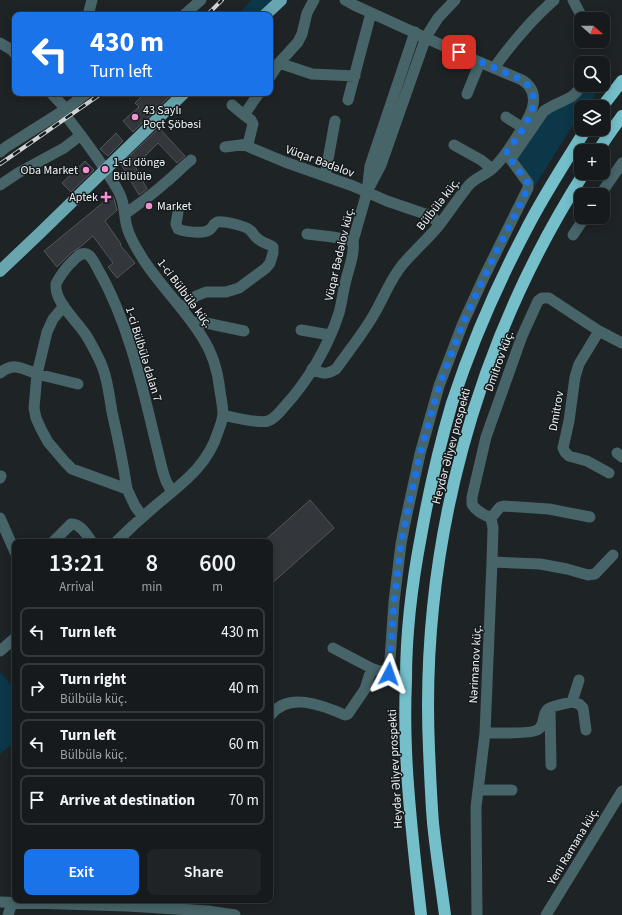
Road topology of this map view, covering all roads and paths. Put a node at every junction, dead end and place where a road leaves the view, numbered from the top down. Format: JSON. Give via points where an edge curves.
{"nodes":[{"id":1,"x":92,"y":0,"type":"edge"},
{"id":2,"x":201,"y":0,"type":"edge"},
{"id":3,"x":281,"y":0,"type":"edge"},
{"id":4,"x":314,"y":0,"type":"edge"},
{"id":5,"x":345,"y":0,"type":"edge"},
{"id":6,"x":456,"y":0,"type":"edge"},
{"id":7,"x":554,"y":0,"type":"edge"},
{"id":8,"x":573,"y":0,"type":"edge"},
{"id":9,"x":89,"y":12,"type":"edge"},
{"id":10,"x":187,"y":12,"type":"edge"},
{"id":11,"x":268,"y":12,"type":"edge"},
{"id":12,"x":371,"y":12,"type":"junction"},
{"id":13,"x":579,"y":12,"type":"edge"},
{"id":14,"x":416,"y":32,"type":"junction"},
{"id":15,"x":426,"y":37,"type":"junction"},
{"id":16,"x":0,"y":43,"type":"edge"},
{"id":17,"x":12,"y":50,"type":"edge"},
{"id":18,"x":480,"y":62,"type":"junction"},
{"id":19,"x":279,"y":63,"type":"junction"},
{"id":20,"x":494,"y":68,"type":"junction"},
{"id":21,"x":273,"y":72,"type":"edge"},
{"id":22,"x":355,"y":76,"type":"junction"},
{"id":23,"x":622,"y":81,"type":"edge"},
{"id":24,"x":577,"y":92,"type":"edge"},
{"id":25,"x":467,"y":94,"type":"dead end"},
{"id":26,"x":54,"y":96,"type":"edge"},
{"id":27,"x":83,"y":96,"type":"edge"},
{"id":28,"x":181,"y":96,"type":"edge"},
{"id":29,"x":257,"y":96,"type":"edge"},
{"id":30,"x":348,"y":100,"type":"dead end"},
{"id":31,"x":607,"y":100,"type":"edge"},
{"id":32,"x":232,"y":105,"type":"dead end"},
{"id":33,"x":66,"y":109,"type":"junction"},
{"id":34,"x":244,"y":114,"type":"junction"},
{"id":35,"x":622,"y":116,"type":"edge"},
{"id":36,"x":506,"y":117,"type":"dead end"},
{"id":37,"x":335,"y":121,"type":"dead end"},
{"id":38,"x":523,"y":128,"type":"junction"},
{"id":39,"x":81,"y":135,"type":"junction"},
{"id":40,"x":582,"y":136,"type":"edge"},
{"id":41,"x":248,"y":144,"type":"junction"},
{"id":42,"x":602,"y":144,"type":"edge"},
{"id":43,"x":454,"y":145,"type":"dead end"},
{"id":44,"x":225,"y":147,"type":"dead end"},
{"id":45,"x":0,"y":152,"type":"edge"},
{"id":46,"x":509,"y":156,"type":"junction"},
{"id":47,"x":191,"y":160,"type":"dead end"},
{"id":48,"x":622,"y":163,"type":"edge"},
{"id":49,"x":105,"y":169,"type":"junction"},
{"id":50,"x":492,"y":169,"type":"junction"},
{"id":51,"x":325,"y":176,"type":"junction"},
{"id":52,"x":579,"y":180,"type":"edge"},
{"id":53,"x":0,"y":185,"type":"edge"},
{"id":54,"x":605,"y":188,"type":"edge"},
{"id":55,"x":367,"y":192,"type":"junction"},
{"id":56,"x":178,"y":212,"type":"dead end"},
{"id":57,"x":125,"y":214,"type":"junction"},
{"id":58,"x":440,"y":224,"type":"junction"},
{"id":59,"x":580,"y":224,"type":"edge"},
{"id":60,"x":308,"y":234,"type":"dead end"},
{"id":61,"x":573,"y":235,"type":"dead end"},
{"id":62,"x":353,"y":241,"type":"junction"},
{"id":63,"x":0,"y":271,"type":"edge"},
{"id":64,"x":64,"y":306,"type":"junction"},
{"id":65,"x":181,"y":308,"type":"junction"},
{"id":66,"x":193,"y":322,"type":"junction"},
{"id":67,"x":301,"y":330,"type":"dead end"},
{"id":68,"x":244,"y":331,"type":"dead end"},
{"id":69,"x":599,"y":331,"type":"junction"},
{"id":70,"x":330,"y":335,"type":"junction"},
{"id":71,"x":622,"y":343,"type":"edge"},
{"id":72,"x":312,"y":369,"type":"junction"},
{"id":73,"x":0,"y":374,"type":"edge"},
{"id":74,"x":37,"y":374,"type":"junction"},
{"id":75,"x":78,"y":384,"type":"dead end"},
{"id":76,"x":223,"y":415,"type":"junction"},
{"id":77,"x":609,"y":473,"type":"dead end"},
{"id":78,"x":127,"y":489,"type":"junction"},
{"id":79,"x":172,"y":492,"type":"junction"},
{"id":80,"x":143,"y":517,"type":"junction"},
{"id":81,"x":590,"y":517,"type":"dead end"},
{"id":82,"x":0,"y":518,"type":"edge"},
{"id":83,"x":491,"y":518,"type":"junction"},
{"id":84,"x":56,"y":539,"type":"edge"},
{"id":85,"x":90,"y":539,"type":"edge"},
{"id":86,"x":119,"y":539,"type":"edge"},
{"id":87,"x":12,"y":545,"type":"edge"},
{"id":88,"x":613,"y":555,"type":"dead end"},
{"id":89,"x":492,"y":562,"type":"junction"},
{"id":90,"x":12,"y":640,"type":"edge"},
{"id":91,"x":333,"y":648,"type":"dead end"},
{"id":92,"x":1,"y":649,"type":"edge"},
{"id":93,"x":373,"y":669,"type":"junction"},
{"id":94,"x":389,"y":674,"type":"junction"},
{"id":95,"x":406,"y":678,"type":"junction"},
{"id":96,"x":579,"y":680,"type":"dead end"},
{"id":97,"x":572,"y":702,"type":"junction"},
{"id":98,"x":550,"y":708,"type":"junction"},
{"id":99,"x":273,"y":712,"type":"edge"},
{"id":100,"x":586,"y":730,"type":"dead end"},
{"id":101,"x":485,"y":733,"type":"junction"},
{"id":102,"x":551,"y":765,"type":"dead end"},
{"id":103,"x":478,"y":790,"type":"junction"},
{"id":104,"x":512,"y":790,"type":"dead end"},
{"id":105,"x":622,"y":791,"type":"edge"},
{"id":106,"x":0,"y":902,"type":"edge"},
{"id":107,"x":12,"y":903,"type":"junction"},
{"id":108,"x":8,"y":915,"type":"edge"},
{"id":109,"x":235,"y":915,"type":"edge"},
{"id":110,"x":421,"y":915,"type":"edge"},
{"id":111,"x":445,"y":915,"type":"edge"},
{"id":112,"x":477,"y":915,"type":"edge"},
{"id":113,"x":546,"y":915,"type":"edge"}],
"edges":[{"from":1,"to":9,"type":"street"},
{"from":2,"to":10,"type":"street"},
{"from":3,"to":11,"type":"main road"},
{"from":4,"to":19,"type":"street","via":[[298,42]]},
{"from":5,"to":12,"type":"street","name":"Bülbülə küç."},
{"from":6,"to":15,"type":"street","via":[[438,18]]},
{"from":7,"to":20,"type":"street","via":[[540,12]]},
{"from":8,"to":13,"type":"street"},
{"from":12,"to":14,"type":"street","name":"Bülbülə küç."},
{"from":12,"to":22,"type":"street"},
{"from":14,"to":15,"type":"street","name":"Bülbülə küç."},
{"from":14,"to":55,"type":"street","name":"Vüqar Bədəlov küç.","via":[[370,166]]},
{"from":15,"to":18,"type":"street","name":"Bülbülə küç."},
{"from":15,"to":55,"type":"street","via":[[381,165]]},
{"from":16,"to":17,"type":"street"},
{"from":18,"to":20,"type":"street","name":"Bülbülə küç."},
{"from":18,"to":25,"type":"street"},
{"from":19,"to":21,"type":"street"},
{"from":19,"to":22,"type":"street","via":[[312,74]]},
{"from":20,"to":38,"type":"street","name":"Bülbülə küç.","via":[[522,80],[532,89],[533,108]]},
{"from":22,"to":30,"type":"street"},
{"from":23,"to":31,"type":"highway"},
{"from":24,"to":46,"type":"street","via":[[544,111]]},
{"from":26,"to":33,"type":"street","name":"1-ci Bülbülə küç."},
{"from":27,"to":33,"type":"street"},
{"from":28,"to":49,"type":"main road"},
{"from":29,"to":34,"type":"street"},
{"from":32,"to":34,"type":"street"},
{"from":33,"to":39,"type":"street","name":"1-ci Bülbülə küç.","via":[[67,117]]},
{"from":33,"to":45,"type":"street"},
{"from":34,"to":41,"type":"street","via":[[253,124]]},
{"from":35,"to":42,"type":"highway"},
{"from":36,"to":38,"type":"street"},
{"from":37,"to":51,"type":"street"},
{"from":38,"to":46,"type":"street","name":"Bülbülə küç."},
{"from":39,"to":49,"type":"street","name":"1-ci Bülbülə küç."},
{"from":39,"to":53,"type":"street","via":[[64,148]]},
{"from":40,"to":95,"type":"highway","name":"Heydər Əliyev prospekti","via":[[524,232],[475,340],[452,404],[427,500],[414,572]]},
{"from":41,"to":44,"type":"street"},
{"from":41,"to":51,"type":"street","name":"Vüqar Bədəlov","via":[[260,152]]},
{"from":43,"to":50,"type":"street"},
{"from":46,"to":50,"type":"street","name":"Bülbülə küç."},
{"from":46,"to":94,"type":"street","via":[[528,183],[528,188],[463,323],[439,386],[420,454],[401,544]]},
{"from":47,"to":57,"type":"street","via":[[154,193]]},
{"from":48,"to":54,"type":"street"},
{"from":49,"to":57,"type":"street","name":"1-ci Bülbülə küç.","via":[[121,198]]},
{"from":49,"to":63,"type":"main road"},
{"from":50,"to":58,"type":"street","name":"Bülbülə küç.","via":[[473,181]]},
{"from":51,"to":55,"type":"street","name":"Vüqar Bədəlov"},
{"from":52,"to":111,"type":"highway","name":"Heydər Əliyev prospekti","via":[[543,244],[498,341],[474,410],[448,505],[437,573],[428,682],[428,748],[433,823]]},
{"from":55,"to":58,"type":"street","name":"Vüqar Bədəlov","via":[[428,215]]},
{"from":55,"to":62,"type":"street","name":"Vüqar Bədəlov küç."},
{"from":56,"to":65,"type":"street","via":[[176,224],[178,229],[184,232],[208,231],[220,221],[248,228],[256,238],[273,248],[270,263],[266,268],[239,288],[226,292],[206,292],[196,296]]},
{"from":57,"to":65,"type":"street","name":"1-ci Bülbülə küç.","via":[[134,244],[144,261]]},
{"from":58,"to":72,"type":"street","name":"Bülbülə küç.","via":[[402,265],[377,310],[336,369],[323,374]]},
{"from":59,"to":61,"type":"street"},
{"from":60,"to":62,"type":"street"},
{"from":62,"to":70,"type":"street","name":"Vüqar Bədəlov küç.","via":[[354,249],[339,314]]},
{"from":64,"to":74,"type":"street","via":[[53,319],[47,332]]},
{"from":64,"to":78,"type":"street","name":"1-ci Bülbülə dalan 7","via":[[86,335],[100,362]]},
{"from":64,"to":79,"type":"street","name":"1-ci Bülbülə dalan 7","via":[[56,292],[56,285],[69,265],[78,256],[86,254],[90,256],[105,281],[118,312],[135,364],[163,472]]},
{"from":65,"to":66,"type":"street","name":"1-ci Bülbülə küç."},
{"from":66,"to":68,"type":"street"},
{"from":66,"to":76,"type":"street","name":"1-ci Bülbülə küç.","via":[[216,368]]},
{"from":67,"to":70,"type":"street"},
{"from":69,"to":71,"type":"street","name":"Dmitrov küç."},
{"from":69,"to":77,"type":"street","name":"Dmitrov","via":[[579,364],[562,448],[569,456],[588,461]]},
{"from":69,"to":83,"type":"street","name":"Dmitrov küç.","via":[[549,298],[538,301],[522,336],[486,437],[472,497],[472,504]]},
{"from":70,"to":72,"type":"street","name":"Vüqar Bədəlov küç."},
{"from":72,"to":76,"type":"street","name":"Vüqar Bədəlov küç.","via":[[293,397],[267,422]]},
{"from":73,"to":74,"type":"street","via":[[16,366]]},
{"from":74,"to":75,"type":"street"},
{"from":74,"to":78,"type":"street","via":[[34,408],[48,442],[72,469]]},
{"from":76,"to":79,"type":"street","name":"1-ci Bülbülə küç.","via":[[220,429],[206,458]]},
{"from":78,"to":80,"type":"street","name":"1-ci Bülbülə dalan 7"},
{"from":79,"to":80,"type":"street","name":"1-ci Bülbülə küç."},
{"from":80,"to":86,"type":"street","name":"1-ci Bülbülə küç."},
{"from":81,"to":83,"type":"street","via":[[549,509],[504,506]]},
{"from":82,"to":87,"type":"street"},
{"from":83,"to":89,"type":"street","name":"Nərimanov küç."},
{"from":84,"to":85,"type":"street","via":[[74,524],[78,525]]},
{"from":88,"to":89,"type":"street","via":[[595,574],[588,575],[540,564]]},
{"from":89,"to":101,"type":"street","name":"Nərimanov küç."},
{"from":90,"to":92,"type":"street"},
{"from":91,"to":93,"type":"street"},
{"from":93,"to":94,"type":"street"},
{"from":93,"to":99,"type":"street","via":[[365,689],[348,714],[312,703],[292,702]]},
{"from":94,"to":95,"type":"street"},
{"from":95,"to":110,"type":"highway","name":"Heydər Əliyev prospekti","via":[[406,750]]},
{"from":96,"to":97,"type":"street"},
{"from":97,"to":98,"type":"street"},
{"from":97,"to":100,"type":"street","via":[[583,708]]},
{"from":98,"to":101,"type":"street","via":[[545,713],[542,726],[536,731]]},
{"from":98,"to":102,"type":"street"},
{"from":101,"to":103,"type":"street","name":"Nərimanov küç."},
{"from":103,"to":104,"type":"street"},
{"from":103,"to":112,"type":"street","name":"Nərimanov küç."},
{"from":105,"to":113,"type":"street","name":"Yeni Ramana küç."},
{"from":106,"to":107,"type":"street"},
{"from":107,"to":108,"type":"street"},
{"from":107,"to":109,"type":"street","via":[[127,906]]}]}
